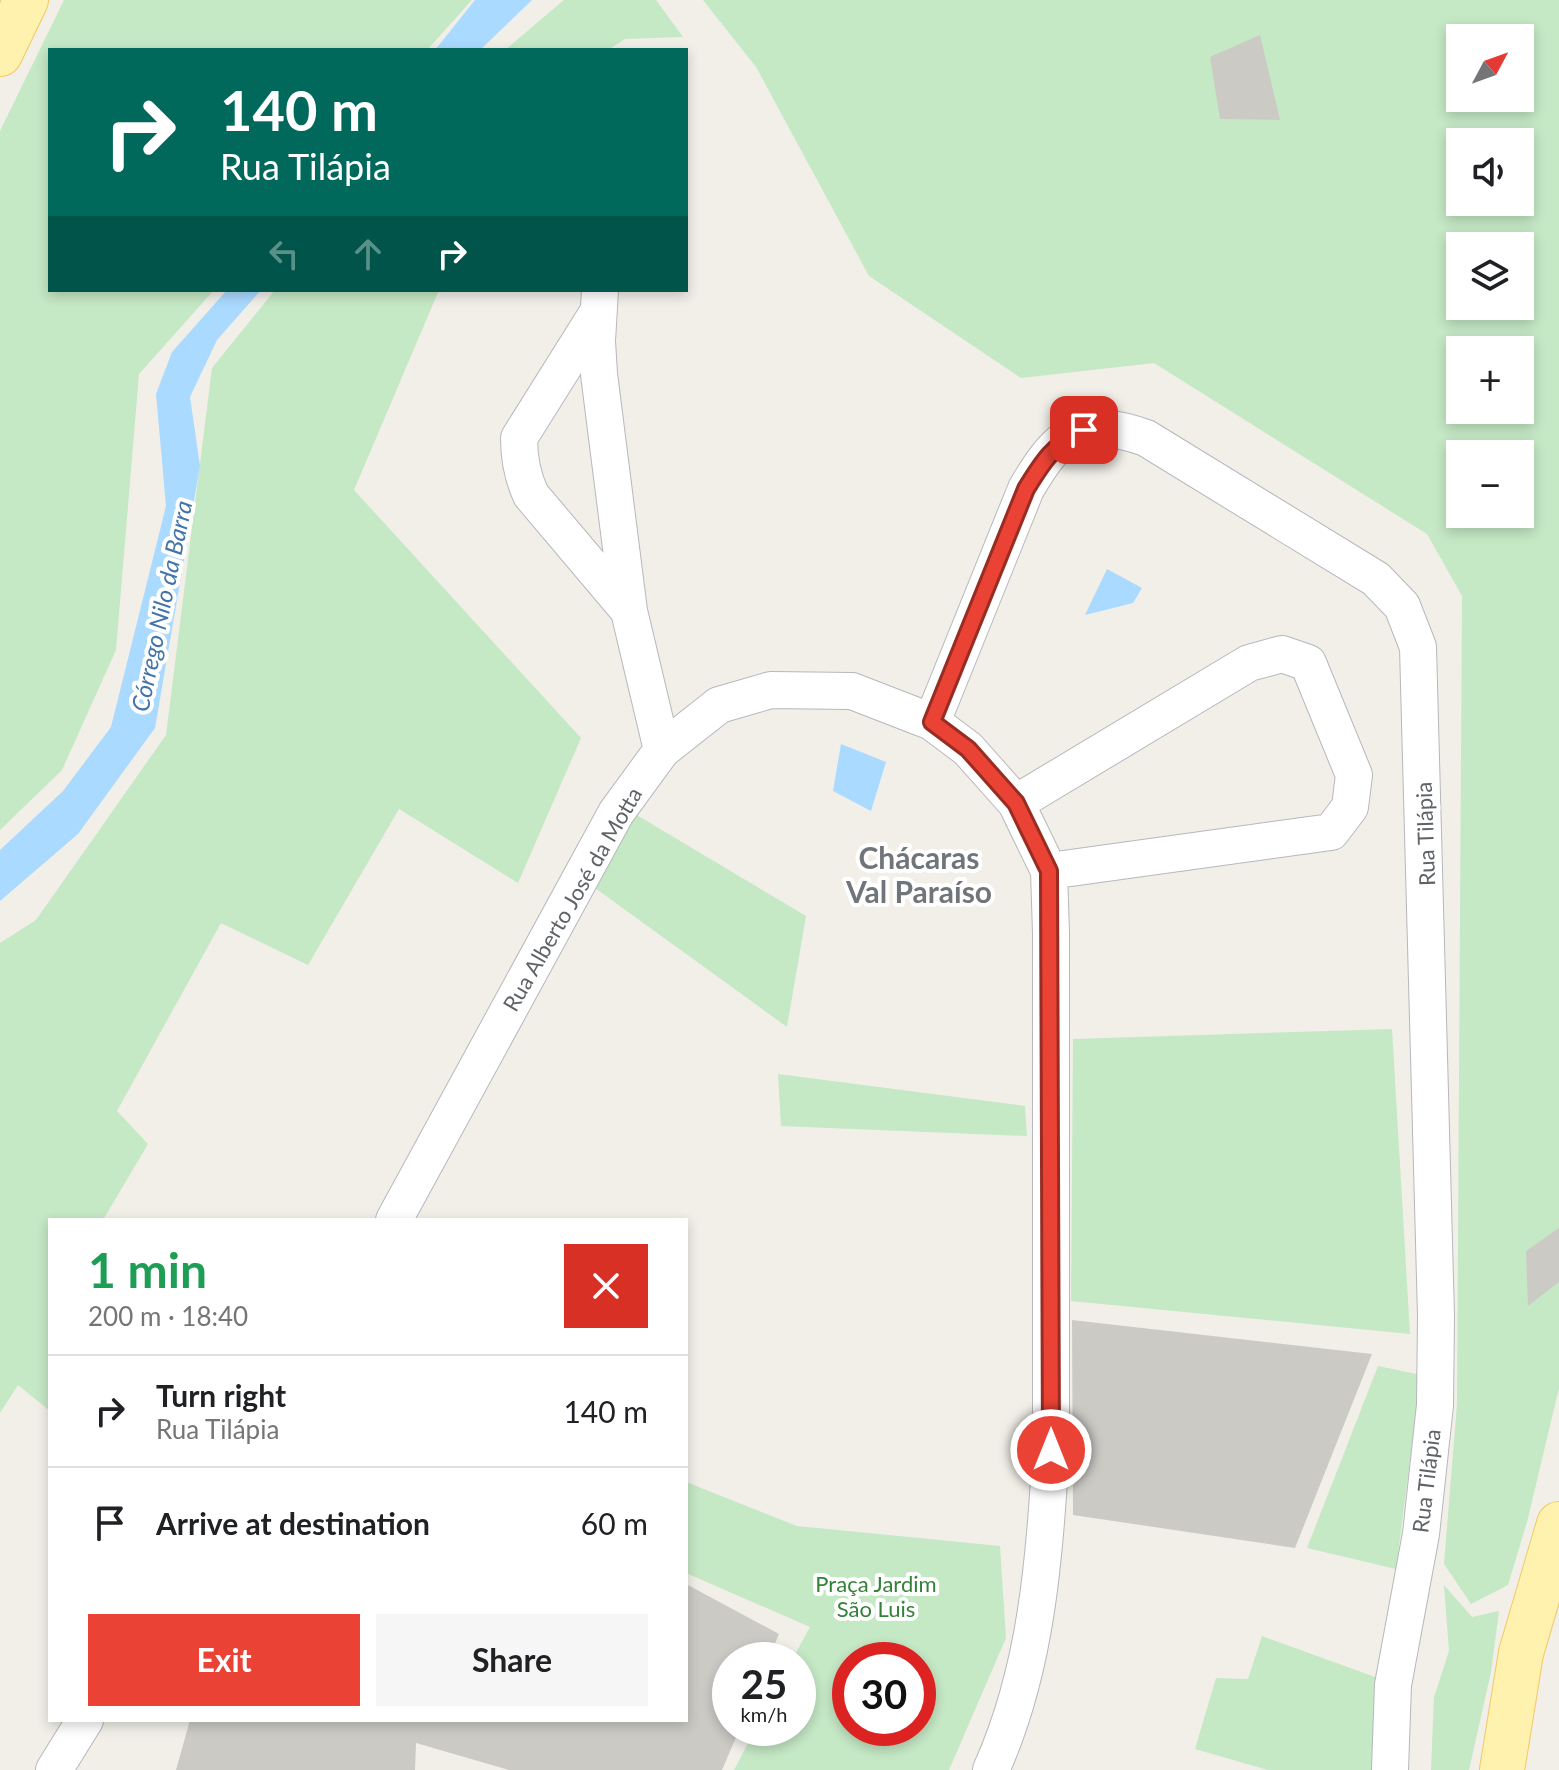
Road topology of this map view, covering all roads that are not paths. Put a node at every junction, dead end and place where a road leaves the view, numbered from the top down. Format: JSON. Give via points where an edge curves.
{"nodes":[{"id":1,"x":26,"y":0,"type":"edge"},
{"id":2,"x":0,"y":54,"type":"edge"},
{"id":3,"x":599,"y":301,"type":"edge"},
{"id":4,"x":629,"y":611,"type":"junction"},
{"id":5,"x":932,"y":722,"type":"junction"},
{"id":6,"x":662,"y":750,"type":"junction"},
{"id":7,"x":1016,"y":803,"type":"junction"},
{"id":8,"x":1049,"y":871,"type":"junction"},
{"id":9,"x":395,"y":1218,"type":"edge"},
{"id":10,"x":1559,"y":1524,"type":"edge"},
{"id":11,"x":84,"y":1722,"type":"edge"},
{"id":12,"x":54,"y":1770,"type":"edge"},
{"id":13,"x":991,"y":1770,"type":"edge"},
{"id":14,"x":1390,"y":1770,"type":"edge"},
{"id":15,"x":1502,"y":1770,"type":"edge"}],
"edges":[{"from":1,"to":2,"type":"main road"},
{"from":3,"to":4,"type":"street","via":[[599,374]]},
{"from":3,"to":4,"type":"street","via":[[519,438],[519,453],[531,495]]},
{"from":4,"to":6,"type":"street"},
{"from":5,"to":6,"type":"street","name":"Rua Alberto José da Motta","via":[[852,691],[771,690],[719,705]]},
{"from":5,"to":7,"type":"street","name":"Rua Alberto José da Motta","via":[[968,749]]},
{"from":5,"to":14,"type":"street","name":"Rua Tilápia","via":[[1026,489],[1045,456],[1061,440],[1084,430],[1111,426],[1146,438],[1376,579],[1402,606],[1419,662],[1436,1316],[1430,1467],[1393,1685]]},
{"from":6,"to":9,"type":"street","name":"Rua Alberto José da Motta","via":[[616,813]]},
{"from":7,"to":8,"type":"street","name":"Rua Alberto José da Motta"},
{"from":7,"to":8,"type":"street","via":[[1249,663],[1282,654],[1308,663],[1354,775],[1350,807],[1331,832]]},
{"from":8,"to":13,"type":"street","name":"Rua Alberto José da Motta","via":[[1051,1450],[1046,1533],[1029,1661]]},
{"from":10,"to":15,"type":"main road","via":[[1521,1653]]},
{"from":11,"to":12,"type":"street"}]}
